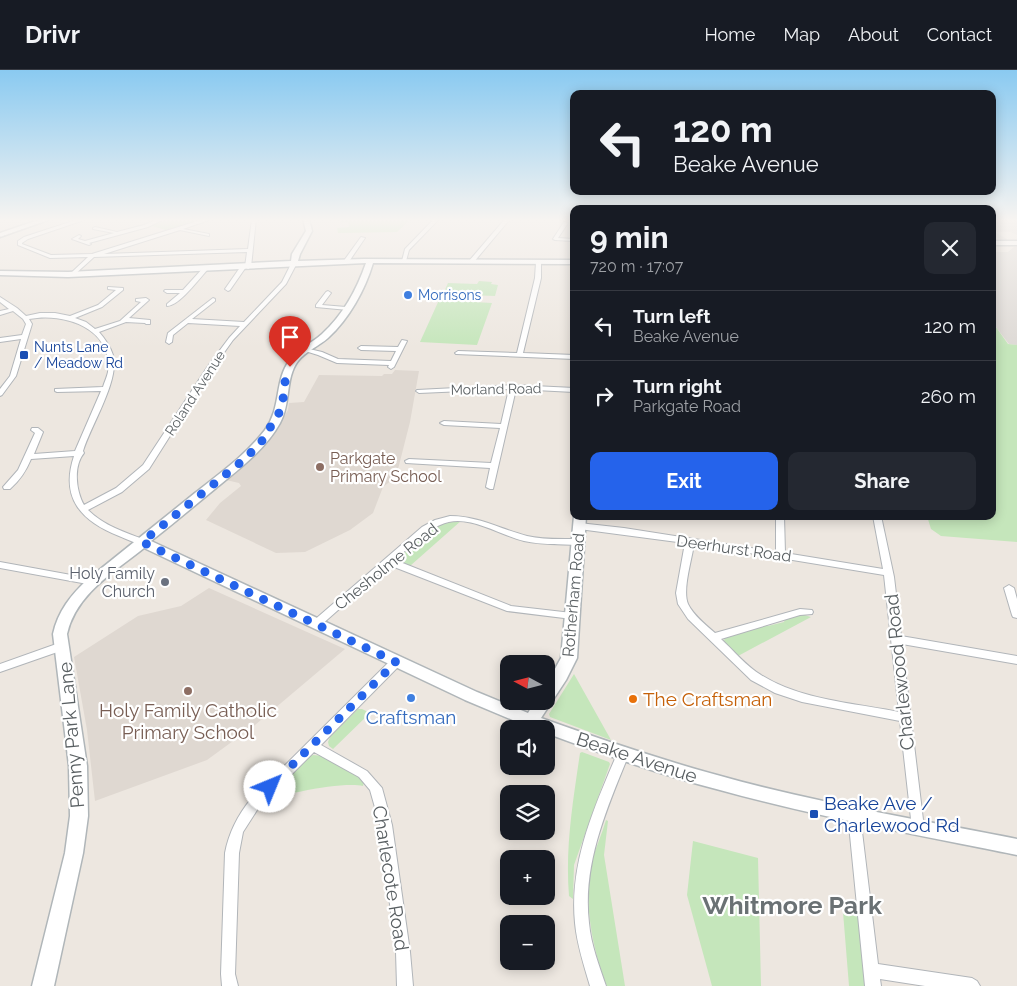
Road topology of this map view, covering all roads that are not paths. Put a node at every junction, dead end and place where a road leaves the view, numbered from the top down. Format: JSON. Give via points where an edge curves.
{"nodes":[{"id":1,"x":370,"y":261,"type":"edge"},
{"id":2,"x":86,"y":262,"type":"edge"},
{"id":3,"x":247,"y":262,"type":"edge"},
{"id":4,"x":346,"y":262,"type":"joint"},
{"id":5,"x":352,"y":262,"type":"edge"},
{"id":6,"x":463,"y":262,"type":"edge"},
{"id":7,"x":471,"y":262,"type":"joint"},
{"id":8,"x":570,"y":262,"type":"edge"},
{"id":9,"x":294,"y":263,"type":"junction"},
{"id":10,"x":538,"y":263,"type":"junction"},
{"id":11,"x":246,"y":267,"type":"junction"},
{"id":12,"x":205,"y":269,"type":"junction"},
{"id":13,"x":0,"y":273,"type":"edge"},
{"id":14,"x":73,"y":274,"type":"junction"},
{"id":15,"x":238,"y":276,"type":"junction"},
{"id":16,"x":247,"y":276,"type":"dead end"},
{"id":17,"x":110,"y":288,"type":"dead end"},
{"id":18,"x":228,"y":289,"type":"dead end"},
{"id":19,"x":167,"y":292,"type":"dead end"},
{"id":20,"x":185,"y":292,"type":"junction"},
{"id":21,"x":328,"y":293,"type":"dead end"},
{"id":22,"x":0,"y":299,"type":"edge"},
{"id":23,"x":138,"y":300,"type":"dead end"},
{"id":24,"x":213,"y":300,"type":"dead end"},
{"id":25,"x":171,"y":302,"type":"dead end"},
{"id":26,"x":14,"y":309,"type":"junction"},
{"id":27,"x":346,"y":309,"type":"junction"},
{"id":28,"x":0,"y":313,"type":"edge"},
{"id":29,"x":25,"y":318,"type":"junction"},
{"id":30,"x":70,"y":318,"type":"junction"},
{"id":31,"x":125,"y":320,"type":"junction"},
{"id":32,"x":187,"y":321,"type":"junction"},
{"id":33,"x":148,"y":323,"type":"dead end"},
{"id":34,"x":245,"y":324,"type":"junction"},
{"id":35,"x":95,"y":331,"type":"junction"},
{"id":36,"x":25,"y":336,"type":"junction"},
{"id":37,"x":0,"y":340,"type":"edge"},
{"id":38,"x":404,"y":341,"type":"dead end"},
{"id":39,"x":168,"y":342,"type":"dead end"},
{"id":40,"x":361,"y":348,"type":"dead end"},
{"id":41,"x":400,"y":349,"type":"junction"},
{"id":42,"x":305,"y":350,"type":"junction"},
{"id":43,"x":457,"y":353,"type":"dead end"},
{"id":44,"x":520,"y":354,"type":"junction"},
{"id":45,"x":570,"y":357,"type":"edge"},
{"id":46,"x":392,"y":365,"type":"joint"},
{"id":47,"x":513,"y":387,"type":"junction"},
{"id":48,"x":106,"y":389,"type":"junction"},
{"id":49,"x":570,"y":390,"type":"edge"},
{"id":50,"x":419,"y":391,"type":"dead end"},
{"id":51,"x":56,"y":392,"type":"dead end"},
{"id":52,"x":0,"y":394,"type":"edge"},
{"id":53,"x":444,"y":423,"type":"dead end"},
{"id":54,"x":503,"y":426,"type":"junction"},
{"id":55,"x":35,"y":430,"type":"dead end"},
{"id":56,"x":80,"y":453,"type":"junction"},
{"id":57,"x":28,"y":457,"type":"junction"},
{"id":58,"x":409,"y":461,"type":"dead end"},
{"id":59,"x":494,"y":466,"type":"junction"},
{"id":60,"x":7,"y":487,"type":"dead end"},
{"id":61,"x":490,"y":487,"type":"dead end"},
{"id":62,"x":83,"y":509,"type":"junction"},
{"id":63,"x":780,"y":520,"type":"edge"},
{"id":64,"x":877,"y":520,"type":"edge"},
{"id":65,"x":580,"y":521,"type":"edge"},
{"id":66,"x":142,"y":542,"type":"junction"},
{"id":67,"x":578,"y":542,"type":"junction"},
{"id":68,"x":690,"y":542,"type":"junction"},
{"id":69,"x":781,"y":555,"type":"junction"},
{"id":70,"x":388,"y":561,"type":"junction"},
{"id":71,"x":0,"y":565,"type":"edge"},
{"id":72,"x":888,"y":573,"type":"junction"},
{"id":73,"x":93,"y":582,"type":"junction"},
{"id":74,"x":1009,"y":588,"type":"dead end"},
{"id":75,"x":808,"y":612,"type":"dead end"},
{"id":76,"x":1017,"y":614,"type":"edge"},
{"id":77,"x":572,"y":616,"type":"junction"},
{"id":78,"x":316,"y":624,"type":"junction"},
{"id":79,"x":714,"y":637,"type":"junction"},
{"id":80,"x":896,"y":639,"type":"junction"},
{"id":81,"x":62,"y":646,"type":"junction"},
{"id":82,"x":1017,"y":660,"type":"edge"},
{"id":83,"x":396,"y":662,"type":"junction"},
{"id":84,"x":0,"y":668,"type":"edge"},
{"id":85,"x":555,"y":684,"type":"edge"},
{"id":86,"x":903,"y":717,"type":"junction"},
{"id":87,"x":529,"y":720,"type":"edge"},
{"id":88,"x":555,"y":730,"type":"edge"},
{"id":89,"x":313,"y":746,"type":"junction"},
{"id":90,"x":623,"y":754,"type":"junction"},
{"id":91,"x":854,"y":815,"type":"junction"},
{"id":92,"x":918,"y":828,"type":"junction"},
{"id":93,"x":1017,"y":847,"type":"edge"},
{"id":94,"x":871,"y":970,"type":"junction"},
{"id":95,"x":43,"y":986,"type":"edge"},
{"id":96,"x":230,"y":986,"type":"edge"},
{"id":97,"x":405,"y":986,"type":"edge"},
{"id":98,"x":598,"y":986,"type":"edge"},
{"id":99,"x":873,"y":986,"type":"edge"},
{"id":100,"x":972,"y":986,"type":"edge"}],
"edges":[{"from":1,"to":27,"type":"street","name":"Penny Park Lane"},
{"from":2,"to":14,"type":"street"},
{"from":3,"to":11,"type":"street"},
{"from":4,"to":5,"type":"street"},
{"from":4,"to":9,"type":"street"},
{"from":6,"to":7,"type":"street"},
{"from":7,"to":10,"type":"street"},
{"from":8,"to":10,"type":"street"},
{"from":9,"to":11,"type":"street"},
{"from":9,"to":34,"type":"street","name":"Roland Avenue","via":[[284,282]]},
{"from":10,"to":44,"type":"street","via":[[538,278]]},
{"from":11,"to":12,"type":"street"},
{"from":11,"to":15,"type":"street"},
{"from":12,"to":14,"type":"street"},
{"from":12,"to":20,"type":"street"},
{"from":13,"to":14,"type":"street"},
{"from":15,"to":16,"type":"street"},
{"from":15,"to":18,"type":"street"},
{"from":17,"to":30,"type":"street","via":[[121,289],[100,306]]},
{"from":19,"to":20,"type":"street"},
{"from":20,"to":25,"type":"street"},
{"from":21,"to":27,"type":"street","via":[[318,306]]},
{"from":22,"to":26,"type":"street"},
{"from":23,"to":31,"type":"street","via":[[146,300]]},
{"from":24,"to":32,"type":"street"},
{"from":26,"to":28,"type":"street"},
{"from":26,"to":29,"type":"street"},
{"from":27,"to":42,"type":"street","name":"Penny Park Lane","via":[[325,335]]},
{"from":29,"to":30,"type":"street","via":[[45,313]]},
{"from":29,"to":36,"type":"street","via":[[30,324]]},
{"from":30,"to":35,"type":"street"},
{"from":31,"to":33,"type":"street"},
{"from":31,"to":35,"type":"street"},
{"from":32,"to":34,"type":"street"},
{"from":32,"to":39,"type":"street","via":[[170,334]]},
{"from":34,"to":62,"type":"street","name":"Roland Avenue","via":[[210,367],[146,467],[119,490]]},
{"from":35,"to":48,"type":"street","via":[[111,353],[111,373]]},
{"from":36,"to":37,"type":"street"},
{"from":36,"to":52,"type":"street","via":[[14,376]]},
{"from":38,"to":41,"type":"street"},
{"from":40,"to":41,"type":"street"},
{"from":41,"to":46,"type":"street"},
{"from":42,"to":46,"type":"street","via":[[337,361]]},
{"from":42,"to":66,"type":"street","name":"Penny Park Lane","via":[[288,370],[282,408],[260,444]]},
{"from":43,"to":44,"type":"street"},
{"from":44,"to":45,"type":"street"},
{"from":47,"to":49,"type":"street","name":"Morland Road"},
{"from":47,"to":50,"type":"street","name":"Morland Road"},
{"from":47,"to":54,"type":"street"},
{"from":48,"to":51,"type":"street"},
{"from":48,"to":56,"type":"street"},
{"from":53,"to":54,"type":"street"},
{"from":54,"to":59,"type":"street"},
{"from":55,"to":57,"type":"street","via":[[39,432]]},
{"from":56,"to":57,"type":"street"},
{"from":56,"to":62,"type":"street","via":[[73,482]]},
{"from":57,"to":60,"type":"street","via":[[13,483]]},
{"from":58,"to":59,"type":"street"},
{"from":59,"to":61,"type":"street"},
{"from":62,"to":66,"type":"street","via":[[106,527]]},
{"from":63,"to":69,"type":"street"},
{"from":64,"to":72,"type":"street","name":"Charlewood Road"},
{"from":65,"to":67,"type":"street","name":"Rotherham Road"},
{"from":65,"to":68,"type":"street","name":"Deerhurst Road"},
{"from":66,"to":73,"type":"street","name":"Penny Park Lane"},
{"from":66,"to":78,"type":"street","name":"Beake Avenue"},
{"from":67,"to":70,"type":"street","name":"Chesholme Road","via":[[525,538],[478,521],[452,519],[431,525]]},
{"from":67,"to":77,"type":"street","name":"Rotherham Road"},
{"from":68,"to":69,"type":"street","name":"Deerhurst Road"},
{"from":68,"to":79,"type":"street","via":[[681,593],[683,604]]},
{"from":69,"to":72,"type":"street","name":"Deerhurst Road"},
{"from":70,"to":77,"type":"street","via":[[510,610]]},
{"from":70,"to":78,"type":"street","name":"Chesholme Road"},
{"from":71,"to":73,"type":"street"},
{"from":72,"to":80,"type":"street","name":"Charlewood Road"},
{"from":73,"to":81,"type":"street","name":"Penny Park Lane","via":[[74,601],[64,617],[60,634]]},
{"from":74,"to":76,"type":"street"},
{"from":75,"to":79,"type":"street"},
{"from":77,"to":85,"type":"street","name":"Rotherham Road","via":[[567,665]]},
{"from":78,"to":83,"type":"street","name":"Beake Avenue"},
{"from":79,"to":86,"type":"street","via":[[756,677],[779,690],[802,698]]},
{"from":80,"to":82,"type":"street"},
{"from":80,"to":86,"type":"street","name":"Charlewood Road"},
{"from":81,"to":84,"type":"street"},
{"from":81,"to":95,"type":"street","name":"Penny Park Lane","via":[[78,766],[79,816],[74,853]]},
{"from":83,"to":87,"type":"street","name":"Beake Avenue"},
{"from":83,"to":89,"type":"street"},
{"from":86,"to":92,"type":"street","name":"Charlewood Road"},
{"from":88,"to":90,"type":"street","name":"Beake Avenue"},
{"from":89,"to":96,"type":"street","via":[[255,803],[238,827],[234,839],[228,962]]},
{"from":89,"to":97,"type":"street","name":"Charlecote Road","via":[[363,774],[376,788],[386,825]]},
{"from":90,"to":91,"type":"street","name":"Beake Avenue","via":[[719,783]]},
{"from":90,"to":98,"type":"street","via":[[590,836],[582,873],[582,932]]},
{"from":91,"to":92,"type":"street","name":"Beake Avenue"},
{"from":91,"to":94,"type":"street"},
{"from":92,"to":93,"type":"street","name":"Beake Avenue"},
{"from":94,"to":99,"type":"street"},
{"from":94,"to":100,"type":"street"}]}
